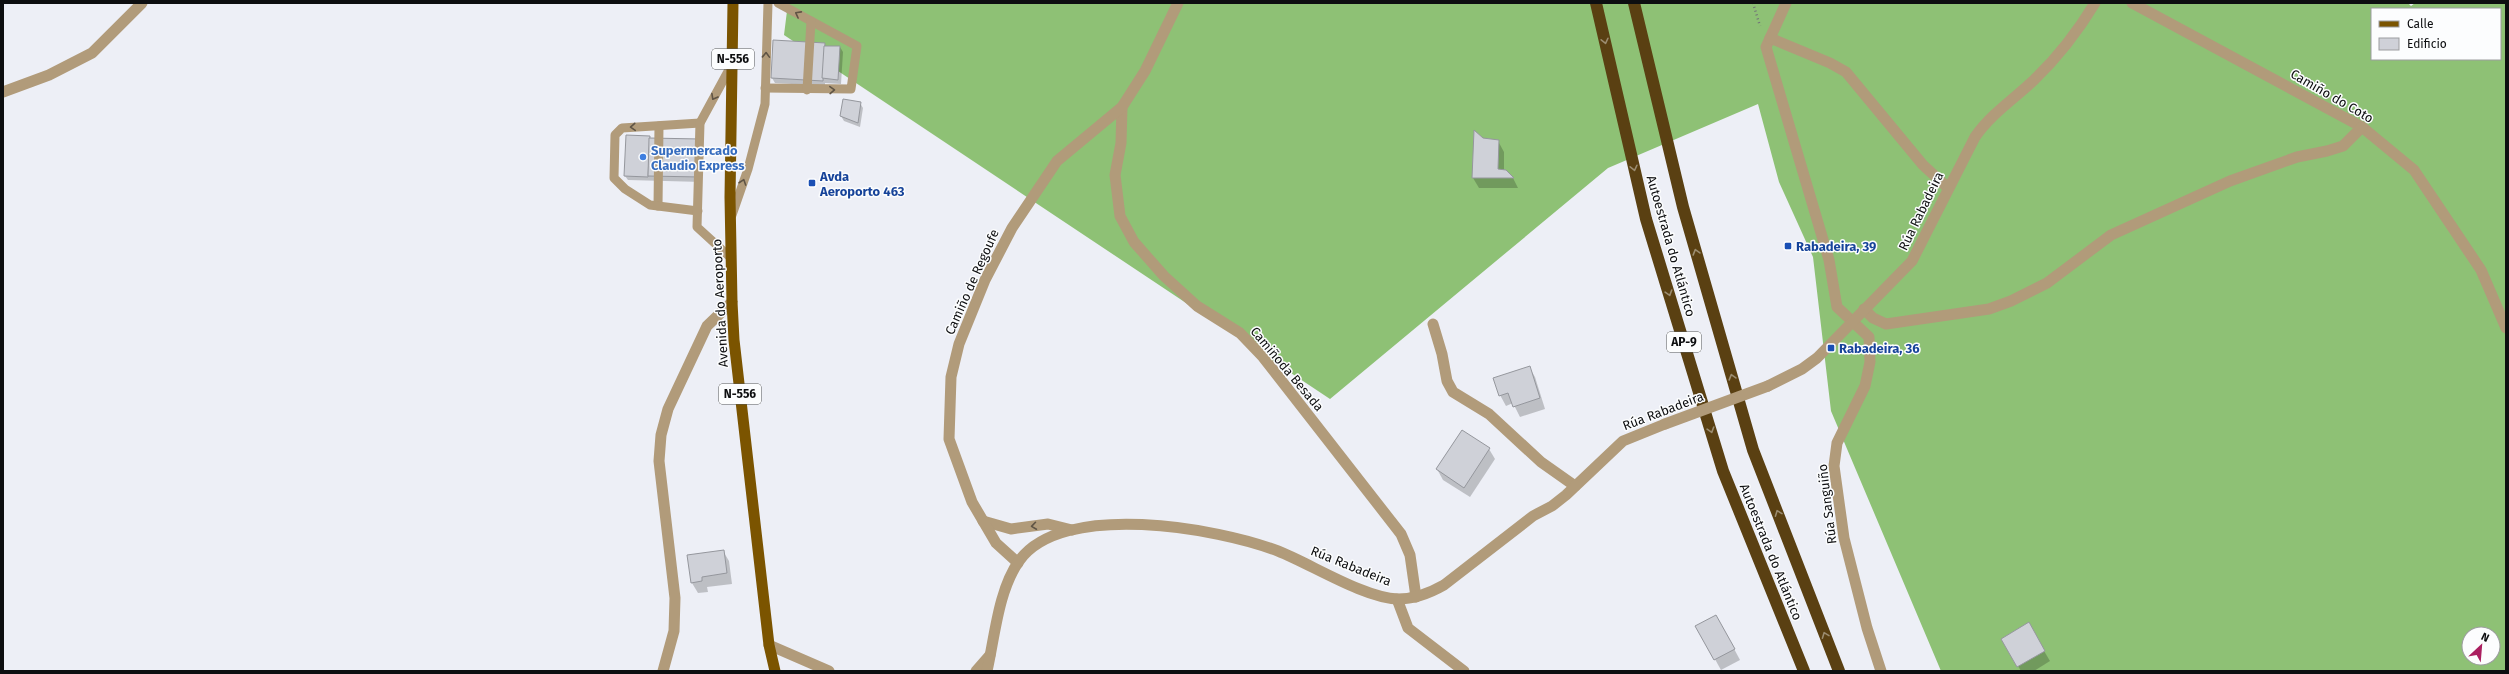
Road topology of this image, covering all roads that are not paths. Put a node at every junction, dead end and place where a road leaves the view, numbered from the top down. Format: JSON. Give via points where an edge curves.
{"nodes":[{"id":1,"x":142,"y":3,"type":"edge"},
{"id":2,"x":734,"y":3,"type":"edge"},
{"id":3,"x":768,"y":3,"type":"edge"},
{"id":4,"x":778,"y":3,"type":"edge"},
{"id":5,"x":1178,"y":3,"type":"edge"},
{"id":6,"x":1596,"y":3,"type":"edge"},
{"id":7,"x":1634,"y":3,"type":"edge"},
{"id":8,"x":1786,"y":3,"type":"edge"},
{"id":9,"x":2095,"y":3,"type":"edge"},
{"id":10,"x":2132,"y":3,"type":"edge"},
{"id":11,"x":811,"y":21,"type":"junction"},
{"id":12,"x":1770,"y":38,"type":"junction"},
{"id":13,"x":733,"y":63,"type":"junction"},
{"id":14,"x":765,"y":88,"type":"junction"},
{"id":15,"x":807,"y":90,"type":"junction"},
{"id":16,"x":3,"y":92,"type":"edge"},
{"id":17,"x":1122,"y":107,"type":"junction"},
{"id":18,"x":700,"y":123,"type":"junction"},
{"id":19,"x":659,"y":126,"type":"junction"},
{"id":20,"x":2362,"y":127,"type":"junction"},
{"id":21,"x":1947,"y":187,"type":"junction"},
{"id":22,"x":658,"y":206,"type":"junction"},
{"id":23,"x":698,"y":211,"type":"junction"},
{"id":24,"x":730,"y":218,"type":"junction"},
{"id":25,"x":731,"y":258,"type":"junction"},
{"id":26,"x":732,"y":302,"type":"junction"},
{"id":27,"x":1864,"y":309,"type":"junction"},
{"id":28,"x":1851,"y":322,"type":"junction"},
{"id":29,"x":1433,"y":324,"type":"dead end"},
{"id":30,"x":2506,"y":328,"type":"edge"},
{"id":31,"x":1575,"y":486,"type":"junction"},
{"id":32,"x":983,"y":521,"type":"junction"},
{"id":33,"x":1072,"y":530,"type":"junction"},
{"id":34,"x":1018,"y":563,"type":"junction"},
{"id":35,"x":1416,"y":597,"type":"junction"},
{"id":36,"x":1397,"y":599,"type":"junction"},
{"id":37,"x":769,"y":645,"type":"junction"},
{"id":38,"x":991,"y":654,"type":"junction"},
{"id":39,"x":663,"y":671,"type":"edge"},
{"id":40,"x":775,"y":671,"type":"edge"},
{"id":41,"x":829,"y":671,"type":"edge"},
{"id":42,"x":976,"y":671,"type":"edge"},
{"id":43,"x":987,"y":671,"type":"edge"},
{"id":44,"x":1464,"y":671,"type":"edge"},
{"id":45,"x":1804,"y":671,"type":"edge"},
{"id":46,"x":1839,"y":671,"type":"edge"},
{"id":47,"x":1881,"y":671,"type":"edge"}],
"edges":[{"from":1,"to":16,"type":"street","via":[[92,53],[49,75]]},
{"from":2,"to":13,"type":"main road","name":"Avenida do Aeroporto","number":"N-556"},
{"from":14,"to":3,"type":"lane","one_way":true},
{"from":11,"to":4,"type":"lane","one_way":true},
{"from":5,"to":17,"type":"street","name":"Camiño de Regoufe","via":[[1145,71]]},
{"from":6,"to":45,"type":"highway","name":"Autoestrada do Atlántico","number":"AP-9","one_way":true,"via":[[1646,219],[1721,463]]},
{"from":46,"to":7,"type":"highway","name":"Autoestrada do Atlántico","number":"AP-9","one_way":true,"via":[[1753,450],[1683,207]]},
{"from":8,"to":12,"type":"street"},
{"from":9,"to":21,"type":"street","name":"Rúa Rabadeira","via":[[2082,25],[2035,79],[1983,126]]},
{"from":10,"to":20,"type":"street","name":"Camiño do Coto"},
{"from":11,"to":15,"type":"lane"},
{"from":15,"to":11,"type":"lane","one_way":true,"via":[[851,89],[857,46]]},
{"from":12,"to":21,"type":"street","via":[[1846,72],[1923,164]]},
{"from":12,"to":28,"type":"street","name":"Rúa Sanguiño","via":[[1766,47],[1828,260],[1836,307]]},
{"from":13,"to":18,"type":"lane","one_way":true},
{"from":13,"to":24,"type":"main road","name":"Avenida do Aeroporto","number":"N-556"},
{"from":14,"to":15,"type":"lane"},
{"from":24,"to":14,"type":"lane","one_way":true,"via":[[748,169],[765,104]]},
{"from":17,"to":32,"type":"street","name":"Camiño de Regoufe","via":[[1057,161],[1012,228],[986,280],[960,344],[951,377],[949,439],[958,468]]},
{"from":17,"to":35,"type":"street","name":"Camiñoda Besada","via":[[1121,143],[1115,175],[1120,216],[1134,242],[1164,276],[1191,301],[1240,333],[1263,357],[1401,534],[1410,555]]},
{"from":18,"to":19,"type":"lane"},
{"from":18,"to":23,"type":"lane"},
{"from":19,"to":22,"type":"lane"},
{"from":19,"to":22,"type":"lane","one_way":true,"via":[[622,128],[615,135],[614,178],[625,189],[650,205]]},
{"from":20,"to":27,"type":"street","via":[[2343,146],[2298,157],[2230,182],[2111,235],[2047,283],[1989,309],[1886,324],[1873,318]]},
{"from":20,"to":30,"type":"street","name":"Camiño do Coto","via":[[2414,170],[2481,270]]},
{"from":21,"to":27,"type":"street","name":"Rúa Rabadeira","via":[[1912,260]]},
{"from":22,"to":23,"type":"lane"},
{"from":23,"to":25,"type":"lane","via":[[697,227]]},
{"from":24,"to":25,"type":"main road","name":"Avenida do Aeroporto","number":"N-556"},
{"from":25,"to":26,"type":"main road","name":"Avenida do Aeroporto","number":"N-556"},
{"from":26,"to":37,"type":"main road","name":"Avenida do Aeroporto","number":"N-556","via":[[734,340]]},
{"from":26,"to":39,"type":"street","via":[[707,326],[668,409],[661,435],[659,461],[674,598],[674,631]]},
{"from":27,"to":28,"type":"street","name":"Rúa Rabadeira"},
{"from":28,"to":31,"type":"street","name":"Rúa Rabadeira","bridge":true,"via":[[1802,369],[1768,386],[1623,441]]},
{"from":28,"to":47,"type":"street","name":"Rúa Sanguiño","via":[[1869,337],[1870,362],[1865,386],[1837,443],[1834,466],[1844,538]]},
{"from":29,"to":31,"type":"street","via":[[1447,381],[1453,392],[1489,414],[1541,462]]},
{"from":31,"to":35,"type":"street","name":"Rúa Rabadeira","via":[[1552,506],[1533,516],[1444,585]]},
{"from":33,"to":32,"type":"street","name":"Rúa Rabadeira","one_way":true,"via":[[1048,524],[1011,529]]},
{"from":32,"to":34,"type":"street","name":"Camiño de Regoufe","via":[[996,543]]},
{"from":33,"to":34,"type":"street","name":"Rúa Rabadeira","via":[[1042,541]]},
{"from":33,"to":36,"type":"street","name":"Rúa Rabadeira","via":[[1098,525],[1140,523],[1233,538],[1278,551],[1346,582]]},
{"from":34,"to":38,"type":"street","name":"Rúa Rabadeira","via":[[1002,601]]},
{"from":35,"to":36,"type":"street","name":"Rúa Rabadeira"},
{"from":36,"to":44,"type":"street","via":[[1408,628]]},
{"from":37,"to":40,"type":"main road","name":"Avenida do Aeroporto","number":"N-556"},
{"from":37,"to":41,"type":"street"},
{"from":38,"to":42,"type":"street","name":"Rúa Rabadeira"},
{"from":38,"to":43,"type":"street","name":"Rúa Rabadeira"}]}
